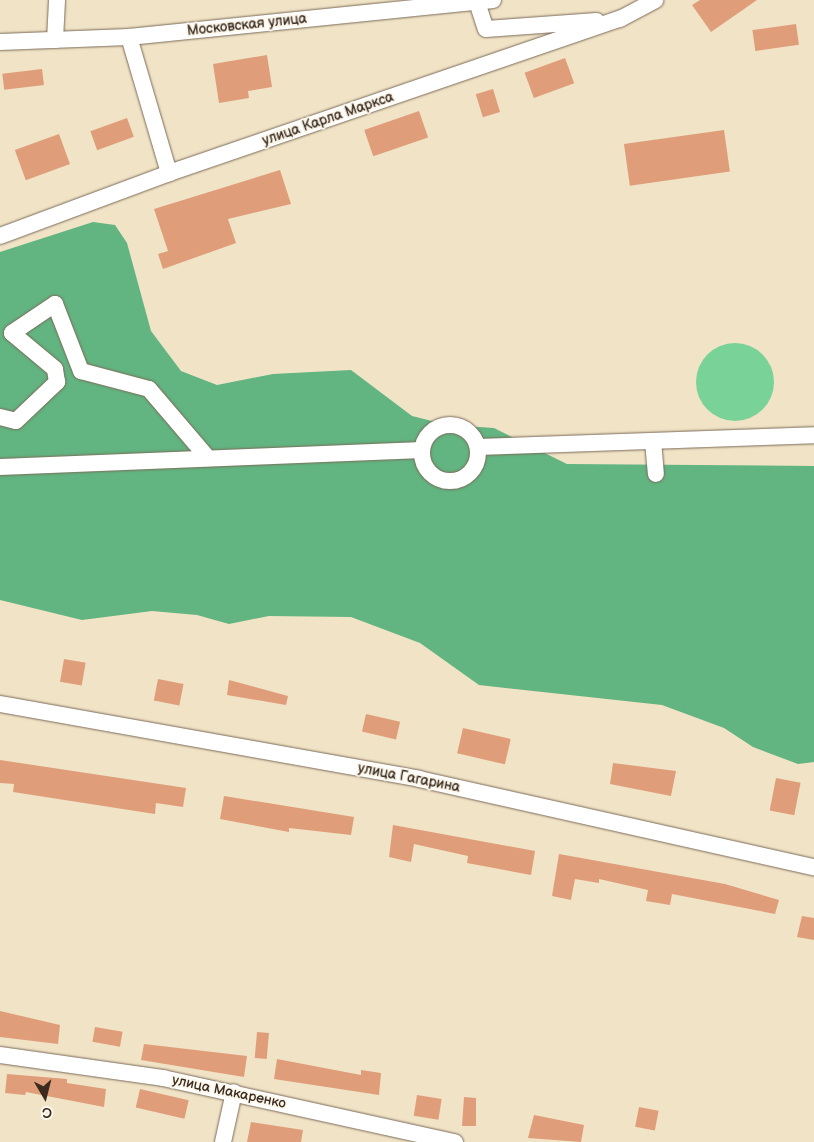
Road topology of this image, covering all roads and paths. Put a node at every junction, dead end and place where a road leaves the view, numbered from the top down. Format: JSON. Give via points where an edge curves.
{"nodes":[{"id":1,"x":56,"y":0,"type":"edge"},
{"id":2,"x":626,"y":0,"type":"edge"},
{"id":3,"x":485,"y":1,"type":"edge"},
{"id":4,"x":648,"y":4,"type":"edge"},
{"id":5,"x":620,"y":19,"type":"junction"},
{"id":6,"x":130,"y":37,"type":"junction"},
{"id":7,"x":55,"y":40,"type":"junction"},
{"id":8,"x":0,"y":42,"type":"edge"},
{"id":9,"x":169,"y":173,"type":"junction"},
{"id":10,"x":0,"y":236,"type":"edge"},
{"id":11,"x":0,"y":416,"type":"edge"},
{"id":12,"x":814,"y":435,"type":"edge"},
{"id":13,"x":653,"y":441,"type":"junction"},
{"id":14,"x":478,"y":447,"type":"junction"},
{"id":15,"x":421,"y":450,"type":"junction"},
{"id":16,"x":208,"y":458,"type":"junction"},
{"id":17,"x":0,"y":467,"type":"edge"},
{"id":18,"x":656,"y":474,"type":"dead end"},
{"id":19,"x":0,"y":704,"type":"edge"},
{"id":20,"x":814,"y":867,"type":"edge"},
{"id":21,"x":0,"y":1055,"type":"edge"},
{"id":22,"x":234,"y":1092,"type":"junction"},
{"id":23,"x":223,"y":1142,"type":"edge"},
{"id":24,"x":455,"y":1142,"type":"edge"}],
"edges":[{"from":1,"to":7,"type":"street"},
{"from":2,"to":4,"type":"street"},
{"from":3,"to":5,"type":"street","via":[[486,29]]},
{"from":3,"to":6,"type":"street","name":"Московская улица"},
{"from":4,"to":5,"type":"street","name":"улица Карла Маркса"},
{"from":5,"to":9,"type":"street","name":"улица Карла Маркса"},
{"from":6,"to":7,"type":"street","name":"Московская улица"},
{"from":6,"to":9,"type":"street"},
{"from":7,"to":8,"type":"street","name":"Московская улица"},
{"from":9,"to":10,"type":"street","name":"улица Карла Маркса"},
{"from":11,"to":16,"type":"street","via":[[16,421],[57,382],[55,369],[12,333],[55,304],[81,371],[149,389]]},
{"from":12,"to":13,"type":"street","via":[[736,430]]},
{"from":13,"to":14,"type":"street"},
{"from":13,"to":18,"type":"street"},
{"from":14,"to":15,"type":"street","via":[[472,435],[451,424],[431,431]]},
{"from":14,"to":15,"type":"street","via":[[477,462],[458,481],[431,475],[423,464]]},
{"from":15,"to":16,"type":"street"},
{"from":16,"to":17,"type":"street"},
{"from":19,"to":20,"type":"street","name":"улица Гагарина","via":[[419,779]]},
{"from":21,"to":22,"type":"street","name":"улица Макаренко"},
{"from":22,"to":23,"type":"street"},
{"from":22,"to":24,"type":"street","name":"улица Макаренко"}]}
